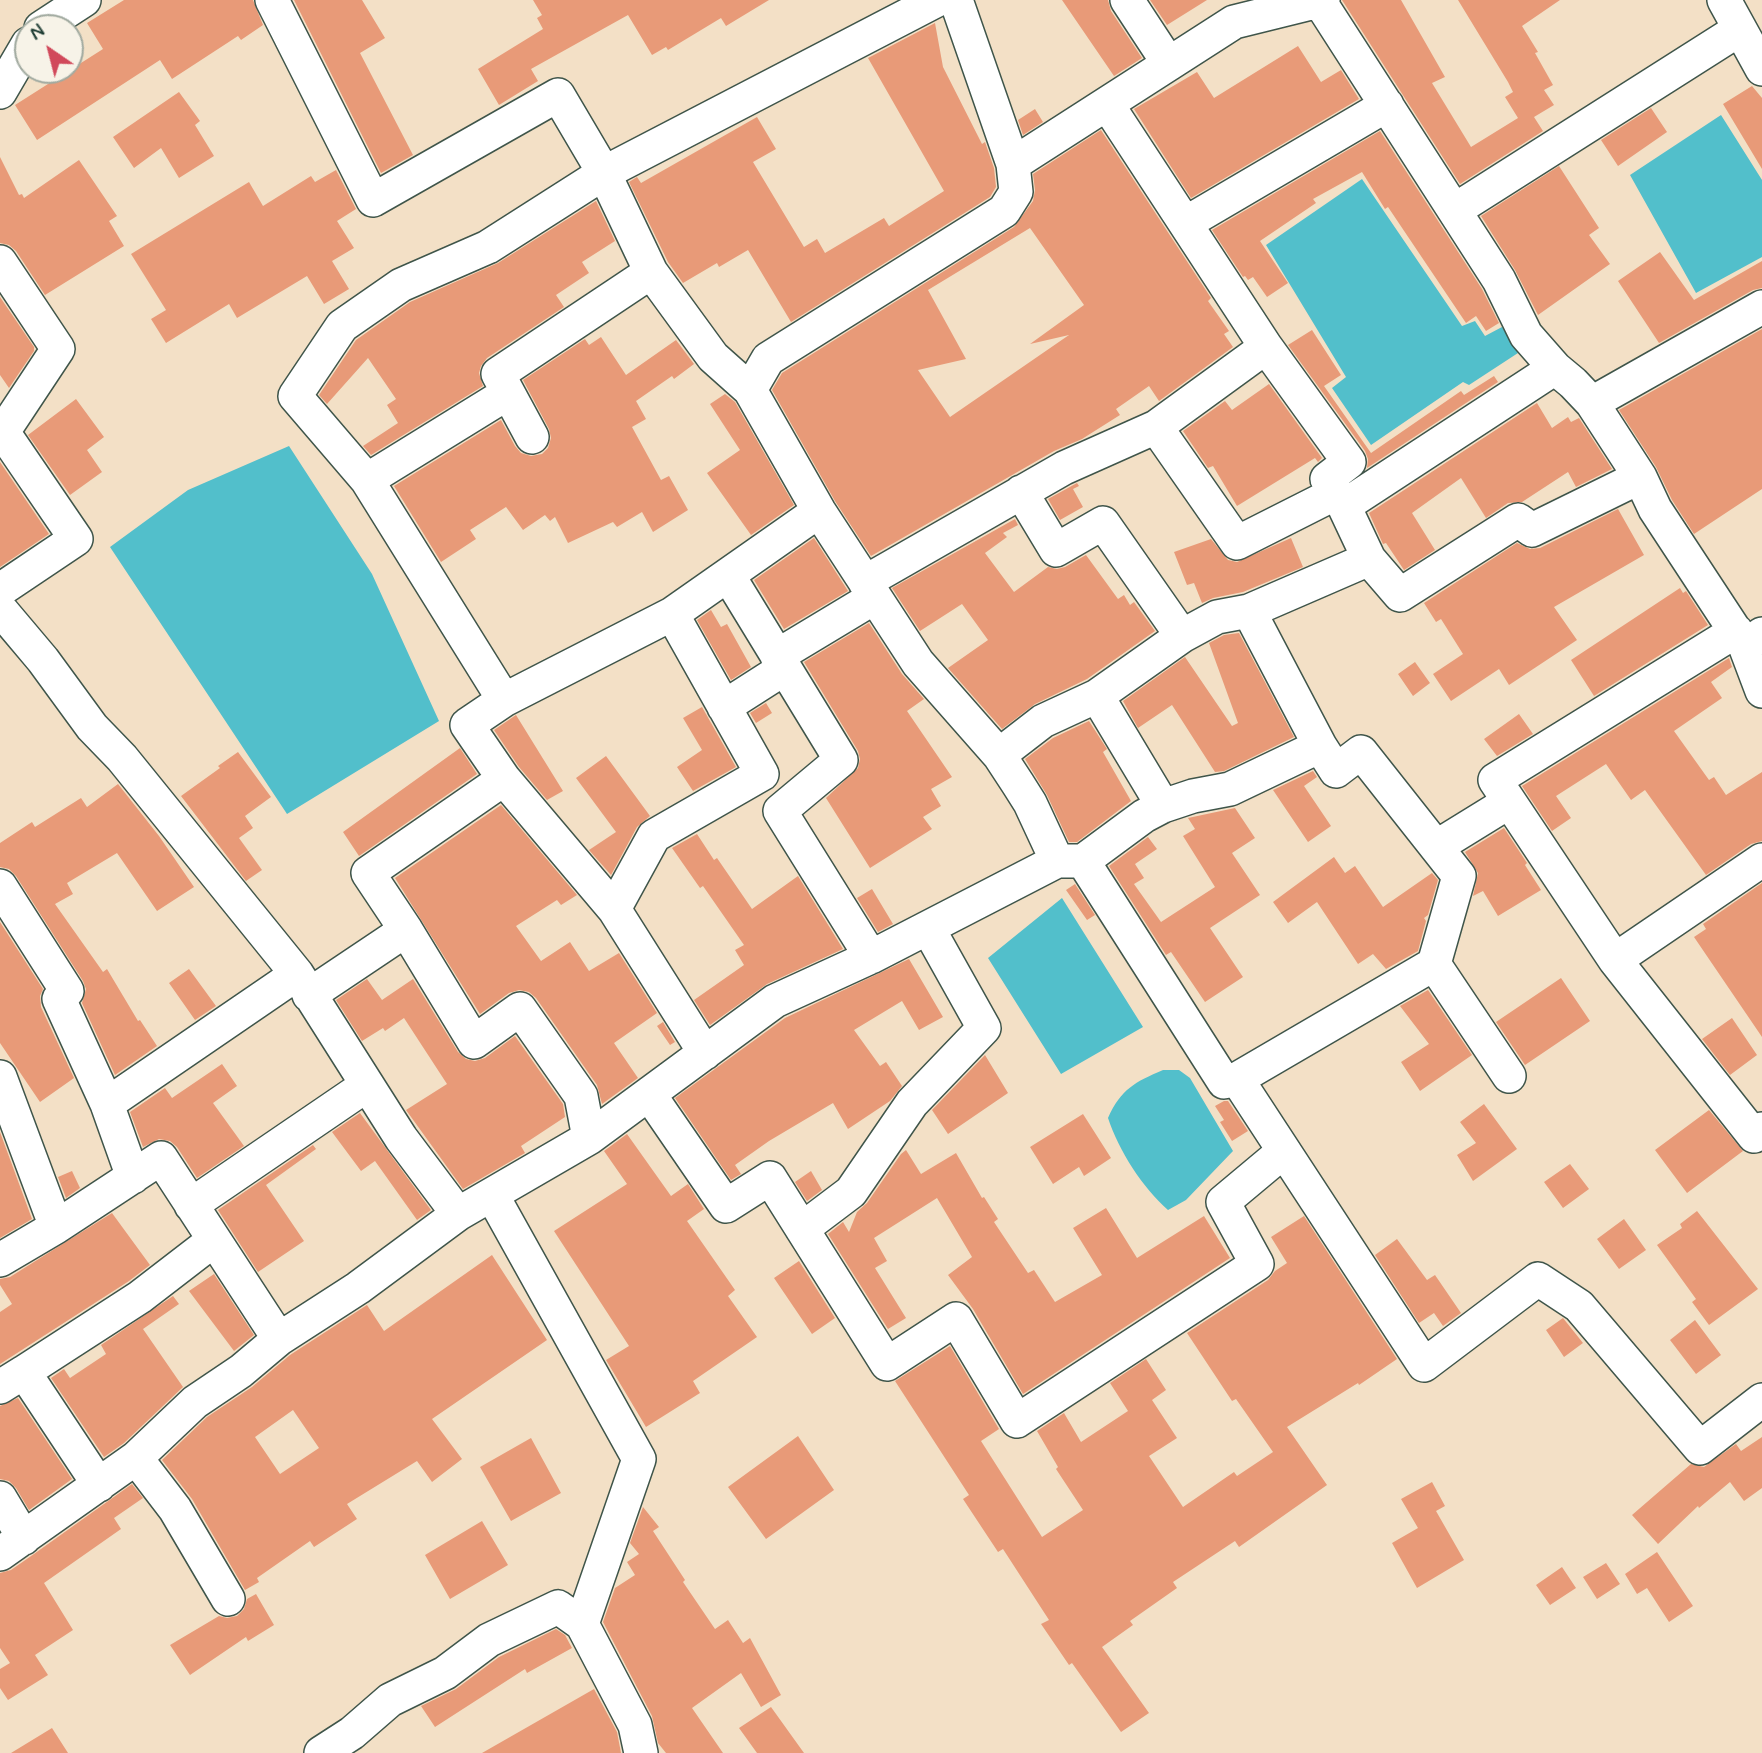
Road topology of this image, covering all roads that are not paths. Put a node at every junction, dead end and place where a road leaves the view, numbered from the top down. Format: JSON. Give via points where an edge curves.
{"nodes":[{"id":1,"x":84,"y":0,"type":"edge"},
{"id":2,"x":272,"y":0,"type":"edge"},
{"id":3,"x":937,"y":0,"type":"edge"},
{"id":4,"x":956,"y":0,"type":"edge"},
{"id":5,"x":1127,"y":0,"type":"edge"},
{"id":6,"x":1724,"y":0,"type":"edge"},
{"id":7,"x":1322,"y":1,"type":"edge"},
{"id":8,"x":62,"y":14,"type":"edge"},
{"id":9,"x":1740,"y":29,"type":"junction"},
{"id":10,"x":1169,"y":64,"type":"junction"},
{"id":11,"x":14,"y":68,"type":"edge"},
{"id":12,"x":1762,"y":69,"type":"edge"},
{"id":13,"x":0,"y":92,"type":"edge"},
{"id":14,"x":1107,"y":104,"type":"junction"},
{"id":15,"x":1387,"y":105,"type":"junction"},
{"id":16,"x":1013,"y":164,"type":"junction"},
{"id":17,"x":604,"y":173,"type":"junction"},
{"id":18,"x":1455,"y":210,"type":"junction"},
{"id":19,"x":1186,"y":223,"type":"junction"},
{"id":20,"x":0,"y":262,"type":"edge"},
{"id":21,"x":651,"y":272,"type":"junction"},
{"id":22,"x":1762,"y":307,"type":"edge"},
{"id":23,"x":1266,"y":346,"type":"junction"},
{"id":24,"x":1555,"y":368,"type":"junction"},
{"id":25,"x":750,"y":390,"type":"junction"},
{"id":26,"x":508,"y":393,"type":"junction"},
{"id":27,"x":1592,"y":403,"type":"junction"},
{"id":28,"x":1156,"y":427,"type":"junction"},
{"id":29,"x":532,"y":437,"type":"dead end"},
{"id":30,"x":1640,"y":477,"type":"junction"},
{"id":31,"x":367,"y":480,"type":"junction"},
{"id":32,"x":1021,"y":492,"type":"junction"},
{"id":33,"x":1340,"y":499,"type":"junction"},
{"id":34,"x":819,"y":511,"type":"junction"},
{"id":35,"x":1369,"y":559,"type":"junction"},
{"id":36,"x":728,"y":575,"type":"junction"},
{"id":37,"x":0,"y":590,"type":"edge"},
{"id":38,"x":870,"y":590,"type":"junction"},
{"id":39,"x":0,"y":609,"type":"edge"},
{"id":40,"x":1248,"y":611,"type":"junction"},
{"id":41,"x":672,"y":614,"type":"junction"},
{"id":42,"x":1182,"y":636,"type":"junction"},
{"id":43,"x":1747,"y":637,"type":"edge"},
{"id":44,"x":781,"y":662,"type":"junction"},
{"id":45,"x":1762,"y":691,"type":"edge"},
{"id":46,"x":1097,"y":696,"type":"junction"},
{"id":47,"x":504,"y":700,"type":"junction"},
{"id":48,"x":724,"y":707,"type":"junction"},
{"id":49,"x":1320,"y":746,"type":"junction"},
{"id":50,"x":999,"y":755,"type":"junction"},
{"id":51,"x":504,"y":779,"type":"junction"},
{"id":52,"x":1509,"y":802,"type":"junction"},
{"id":53,"x":1163,"y":806,"type":"junction"},
{"id":54,"x":1436,"y":847,"type":"junction"},
{"id":55,"x":1762,"y":860,"type":"edge"},
{"id":56,"x":1070,"y":861,"type":"junction"},
{"id":57,"x":0,"y":886,"type":"edge"},
{"id":58,"x":614,"y":909,"type":"junction"},
{"id":59,"x":929,"y":928,"type":"junction"},
{"id":60,"x":406,"y":930,"type":"junction"},
{"id":61,"x":871,"y":957,"type":"junction"},
{"id":62,"x":1615,"y":960,"type":"junction"},
{"id":63,"x":1434,"y":964,"type":"junction"},
{"id":64,"x":303,"y":985,"type":"junction"},
{"id":65,"x":705,"y":1053,"type":"junction"},
{"id":66,"x":1509,"y":1076,"type":"dead end"},
{"id":67,"x":0,"y":1077,"type":"edge"},
{"id":68,"x":1237,"y":1079,"type":"junction"},
{"id":69,"x":367,"y":1085,"type":"junction"},
{"id":70,"x":649,"y":1094,"type":"junction"},
{"id":71,"x":107,"y":1104,"type":"junction"},
{"id":72,"x":1762,"y":1129,"type":"edge"},
{"id":73,"x":589,"y":1138,"type":"junction"},
{"id":74,"x":1283,"y":1151,"type":"junction"},
{"id":75,"x":133,"y":1177,"type":"junction"},
{"id":76,"x":492,"y":1195,"type":"junction"},
{"id":77,"x":191,"y":1205,"type":"junction"},
{"id":78,"x":458,"y":1214,"type":"junction"},
{"id":79,"x":56,"y":1227,"type":"junction"},
{"id":80,"x":802,"y":1228,"type":"junction"},
{"id":81,"x":215,"y":1240,"type":"junction"},
{"id":82,"x":0,"y":1259,"type":"edge"},
{"id":83,"x":279,"y":1339,"type":"junction"},
{"id":84,"x":12,"y":1380,"type":"edge"},
{"id":85,"x":1762,"y":1399,"type":"edge"},
{"id":86,"x":135,"y":1458,"type":"junction"},
{"id":87,"x":99,"y":1485,"type":"junction"},
{"id":88,"x":0,"y":1498,"type":"edge"},
{"id":89,"x":12,"y":1546,"type":"edge"},
{"id":90,"x":228,"y":1600,"type":"dead end"},
{"id":91,"x":582,"y":1623,"type":"junction"},
{"id":92,"x":321,"y":1753,"type":"edge"},
{"id":93,"x":642,"y":1753,"type":"edge"}],
"edges":[{"from":1,"to":8,"type":"street"},
{"from":2,"to":17,"type":"street","via":[[373,200],[558,95]]},
{"from":3,"to":17,"type":"street"},
{"from":4,"to":16,"type":"street"},
{"from":5,"to":10,"type":"street"},
{"from":6,"to":9,"type":"street"},
{"from":7,"to":10,"type":"street","via":[[1234,22]]},
{"from":7,"to":15,"type":"street"},
{"from":9,"to":12,"type":"street"},
{"from":9,"to":18,"type":"street"},
{"from":10,"to":14,"type":"street"},
{"from":11,"to":13,"type":"street"},
{"from":14,"to":16,"type":"street"},
{"from":14,"to":19,"type":"street"},
{"from":15,"to":18,"type":"street"},
{"from":15,"to":19,"type":"street"},
{"from":16,"to":25,"type":"street","via":[[1016,192],[1004,211],[768,359]]},
{"from":17,"to":21,"type":"street"},
{"from":17,"to":31,"type":"street","via":[[488,247],[401,285],[342,326],[295,396]]},
{"from":18,"to":24,"type":"street","via":[[1499,280],[1526,335]]},
{"from":19,"to":23,"type":"street"},
{"from":20,"to":37,"type":"street","via":[[58,349],[3,432],[76,539]]},
{"from":21,"to":25,"type":"street","via":[[713,357]]},
{"from":21,"to":26,"type":"street","via":[[498,374]]},
{"from":22,"to":27,"type":"street"},
{"from":23,"to":28,"type":"street"},
{"from":23,"to":33,"type":"street","via":[[1349,462],[1327,479]]},
{"from":24,"to":27,"type":"street"},
{"from":24,"to":33,"type":"street"},
{"from":25,"to":34,"type":"street"},
{"from":26,"to":29,"type":"street"},
{"from":26,"to":31,"type":"street"},
{"from":27,"to":30,"type":"street"},
{"from":28,"to":32,"type":"street"},
{"from":28,"to":33,"type":"street","via":[[1237,543]]},
{"from":30,"to":35,"type":"street","via":[[1532,530],[1518,520],[1400,596]]},
{"from":30,"to":43,"type":"street","via":[[1655,509]]},
{"from":31,"to":47,"type":"street"},
{"from":32,"to":38,"type":"street"},
{"from":32,"to":42,"type":"street","via":[[1056,550],[1103,523]]},
{"from":33,"to":35,"type":"street"},
{"from":34,"to":36,"type":"street"},
{"from":34,"to":38,"type":"street"},
{"from":35,"to":40,"type":"street"},
{"from":36,"to":41,"type":"street"},
{"from":36,"to":44,"type":"street"},
{"from":38,"to":44,"type":"street"},
{"from":38,"to":50,"type":"street","via":[[918,663]]},
{"from":39,"to":64,"type":"street"},
{"from":40,"to":42,"type":"street","via":[[1217,617]]},
{"from":40,"to":49,"type":"street"},
{"from":41,"to":47,"type":"street"},
{"from":41,"to":48,"type":"street"},
{"from":42,"to":46,"type":"street"},
{"from":43,"to":45,"type":"street"},
{"from":43,"to":52,"type":"street","via":[[1495,780]]},
{"from":44,"to":48,"type":"street"},
{"from":44,"to":61,"type":"street","via":[[841,761],[780,811]]},
{"from":46,"to":50,"type":"street","via":[[1043,721]]},
{"from":46,"to":53,"type":"street"},
{"from":47,"to":51,"type":"street","via":[[467,725]]},
{"from":48,"to":58,"type":"street","via":[[762,774],[653,836]]},
{"from":49,"to":53,"type":"street","via":[[1230,789]]},
{"from":49,"to":54,"type":"street","via":[[1336,771],[1361,752]]},
{"from":50,"to":56,"type":"street"},
{"from":51,"to":58,"type":"street"},
{"from":51,"to":60,"type":"street","via":[[368,873]]},
{"from":52,"to":54,"type":"street"},
{"from":52,"to":62,"type":"street"},
{"from":53,"to":56,"type":"street"},
{"from":54,"to":63,"type":"street","via":[[1459,876]]},
{"from":55,"to":62,"type":"street"},
{"from":56,"to":59,"type":"street"},
{"from":56,"to":68,"type":"street","via":[[1224,1082]]},
{"from":57,"to":71,"type":"street","via":[[67,991],[59,999]]},
{"from":58,"to":65,"type":"street"},
{"from":59,"to":61,"type":"street"},
{"from":59,"to":80,"type":"street","via":[[984,1028],[912,1103],[850,1192]]},
{"from":60,"to":64,"type":"street"},
{"from":60,"to":73,"type":"street","via":[[474,1042],[520,1010],[581,1096]]},
{"from":61,"to":65,"type":"street","via":[[775,1001]]},
{"from":62,"to":72,"type":"street","via":[[1754,1136]]},
{"from":63,"to":66,"type":"street"},
{"from":63,"to":68,"type":"street"},
{"from":64,"to":69,"type":"street"},
{"from":64,"to":71,"type":"street"},
{"from":65,"to":70,"type":"street"},
{"from":67,"to":79,"type":"street"},
{"from":68,"to":74,"type":"street"},
{"from":69,"to":77,"type":"street"},
{"from":69,"to":78,"type":"street","via":[[419,1165]]},
{"from":70,"to":73,"type":"street"},
{"from":70,"to":80,"type":"street","via":[[726,1206],[770,1178]]},
{"from":71,"to":75,"type":"street"},
{"from":73,"to":76,"type":"street"},
{"from":74,"to":80,"type":"street","via":[[1223,1202],[1257,1264],[1017,1421],[956,1320],[887,1364]]},
{"from":74,"to":85,"type":"street","via":[[1424,1365],[1538,1279],[1580,1306],[1700,1448]]},
{"from":75,"to":77,"type":"street","via":[[161,1158]]},
{"from":75,"to":79,"type":"street"},
{"from":76,"to":78,"type":"street"},
{"from":76,"to":91,"type":"street","via":[[639,1459]]},
{"from":77,"to":81,"type":"street"},
{"from":78,"to":83,"type":"street"},
{"from":79,"to":82,"type":"street"},
{"from":81,"to":83,"type":"street"},
{"from":81,"to":84,"type":"street","via":[[140,1297]]},
{"from":83,"to":86,"type":"street","via":[[195,1402]]},
{"from":84,"to":87,"type":"street"},
{"from":86,"to":87,"type":"street"},
{"from":86,"to":90,"type":"street","via":[[174,1509]]},
{"from":87,"to":89,"type":"street"},
{"from":88,"to":89,"type":"street"},
{"from":91,"to":92,"type":"street","via":[[558,1607],[489,1640],[445,1673],[390,1700]]},
{"from":91,"to":93,"type":"street","via":[[635,1725]]}]}
